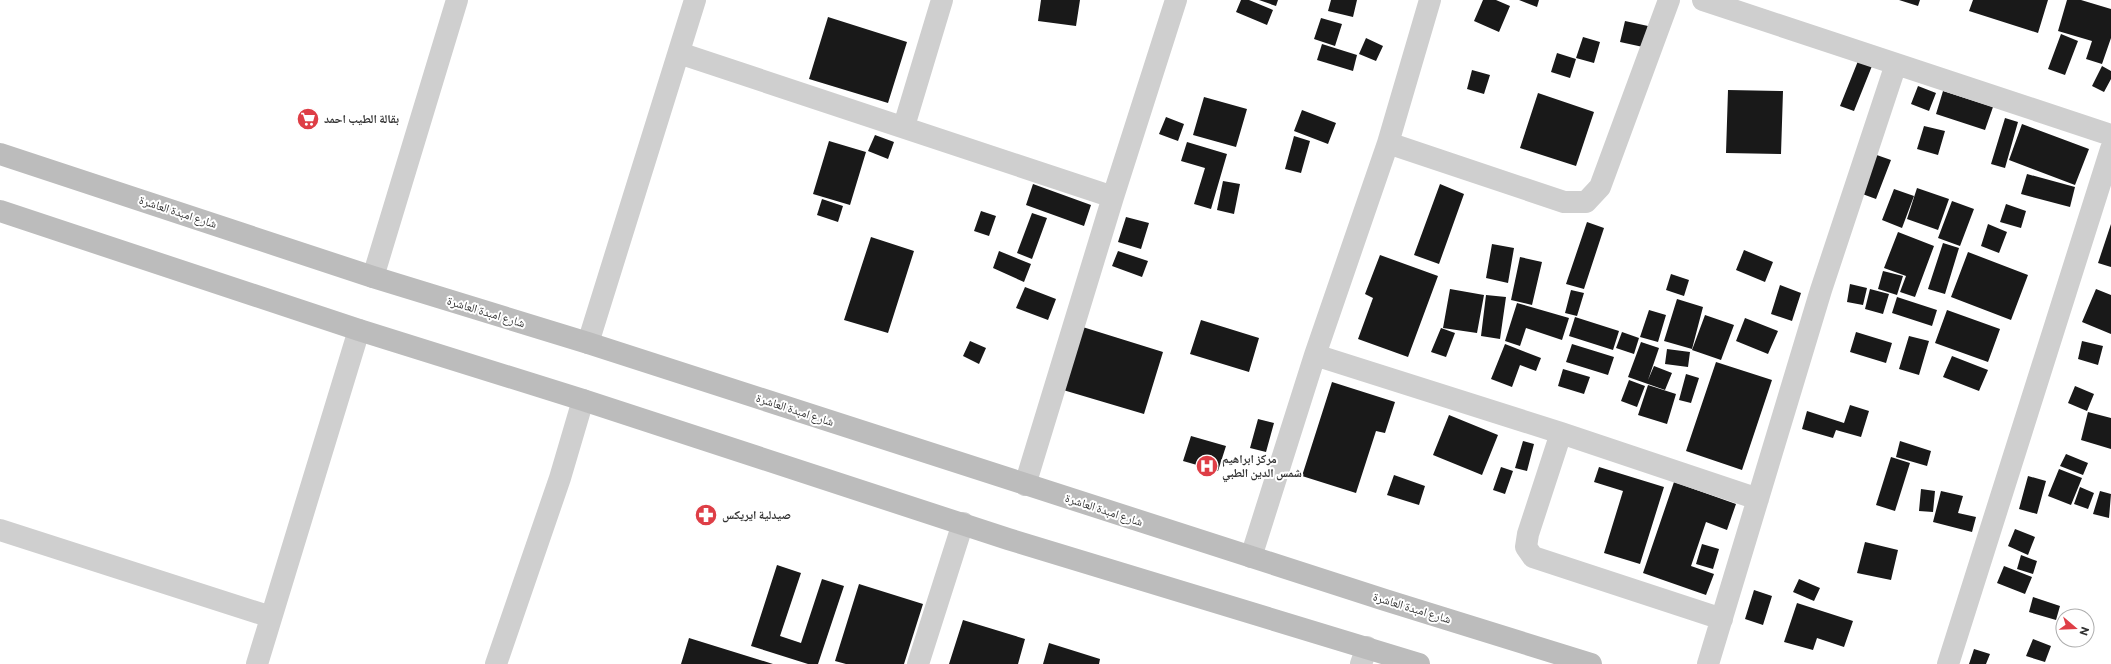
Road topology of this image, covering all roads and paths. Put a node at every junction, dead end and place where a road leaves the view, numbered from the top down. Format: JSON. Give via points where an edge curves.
{"nodes":[{"id":1,"x":457,"y":0,"type":"edge"},
{"id":2,"x":695,"y":0,"type":"edge"},
{"id":3,"x":942,"y":0,"type":"edge"},
{"id":4,"x":1176,"y":0,"type":"edge"},
{"id":5,"x":1430,"y":0,"type":"edge"},
{"id":6,"x":1669,"y":0,"type":"edge"},
{"id":7,"x":1703,"y":0,"type":"edge"},
{"id":8,"x":679,"y":53,"type":"junction"},
{"id":9,"x":1896,"y":64,"type":"junction"},
{"id":10,"x":904,"y":126,"type":"junction"},
{"id":11,"x":2111,"y":135,"type":"edge"},
{"id":12,"x":1388,"y":143,"type":"junction"},
{"id":13,"x":2111,"y":149,"type":"edge"},
{"id":14,"x":0,"y":154,"type":"edge"},
{"id":15,"x":1113,"y":197,"type":"junction"},
{"id":16,"x":0,"y":211,"type":"edge"},
{"id":17,"x":373,"y":277,"type":"junction"},
{"id":18,"x":358,"y":330,"type":"junction"},
{"id":19,"x":588,"y":344,"type":"junction"},
{"id":20,"x":1315,"y":355,"type":"junction"},
{"id":21,"x":583,"y":400,"type":"junction"},
{"id":22,"x":1561,"y":433,"type":"junction"},
{"id":23,"x":1025,"y":485,"type":"junction"},
{"id":24,"x":1758,"y":498,"type":"junction"},
{"id":25,"x":963,"y":523,"type":"junction"},
{"id":26,"x":0,"y":530,"type":"edge"},
{"id":27,"x":1251,"y":557,"type":"junction"},
{"id":28,"x":270,"y":617,"type":"junction"},
{"id":29,"x":1722,"y":619,"type":"junction"},
{"id":30,"x":1364,"y":656,"type":"edge"},
{"id":31,"x":258,"y":664,"type":"edge"},
{"id":32,"x":496,"y":664,"type":"edge"},
{"id":33,"x":918,"y":664,"type":"edge"},
{"id":34,"x":1418,"y":664,"type":"edge"},
{"id":35,"x":1591,"y":664,"type":"edge"},
{"id":36,"x":1708,"y":664,"type":"edge"},
{"id":37,"x":1948,"y":664,"type":"edge"}],
"edges":[{"from":1,"to":17,"type":"street"},
{"from":2,"to":8,"type":"street"},
{"from":3,"to":10,"type":"street"},
{"from":4,"to":15,"type":"street"},
{"from":5,"to":12,"type":"street"},
{"from":6,"to":12,"type":"street","via":[[1600,187],[1586,202],[1564,202]]},
{"from":7,"to":9,"type":"street"},
{"from":8,"to":10,"type":"street"},
{"from":8,"to":19,"type":"street"},
{"from":9,"to":11,"type":"street"},
{"from":9,"to":24,"type":"street","via":[[1821,290]]},
{"from":10,"to":15,"type":"street"},
{"from":12,"to":20,"type":"street"},
{"from":13,"to":37,"type":"street"},
{"from":14,"to":17,"type":"main road","name":"شارع امبدة العاشرة"},
{"from":15,"to":23,"type":"street"},
{"from":16,"to":18,"type":"main road"},
{"from":17,"to":19,"type":"main road","name":"شارع امبدة العاشرة"},
{"from":18,"to":21,"type":"main road"},
{"from":18,"to":28,"type":"street"},
{"from":19,"to":23,"type":"main road","name":"شارع امبدة العاشرة"},
{"from":20,"to":22,"type":"street"},
{"from":20,"to":27,"type":"street"},
{"from":21,"to":25,"type":"main road"},
{"from":21,"to":32,"type":"street","via":[[560,478]]},
{"from":22,"to":24,"type":"street"},
{"from":22,"to":29,"type":"street","via":[[1528,534],[1526,547],[1533,557]]},
{"from":23,"to":27,"type":"main road","name":"شارع امبدة العاشرة"},
{"from":24,"to":29,"type":"street"},
{"from":25,"to":30,"type":"main road"},
{"from":25,"to":33,"type":"street"},
{"from":26,"to":28,"type":"street"},
{"from":27,"to":35,"type":"main road","name":"شارع امبدة العاشرة"},
{"from":28,"to":31,"type":"street"},
{"from":29,"to":36,"type":"street"},
{"from":30,"to":34,"type":"main road"}]}
